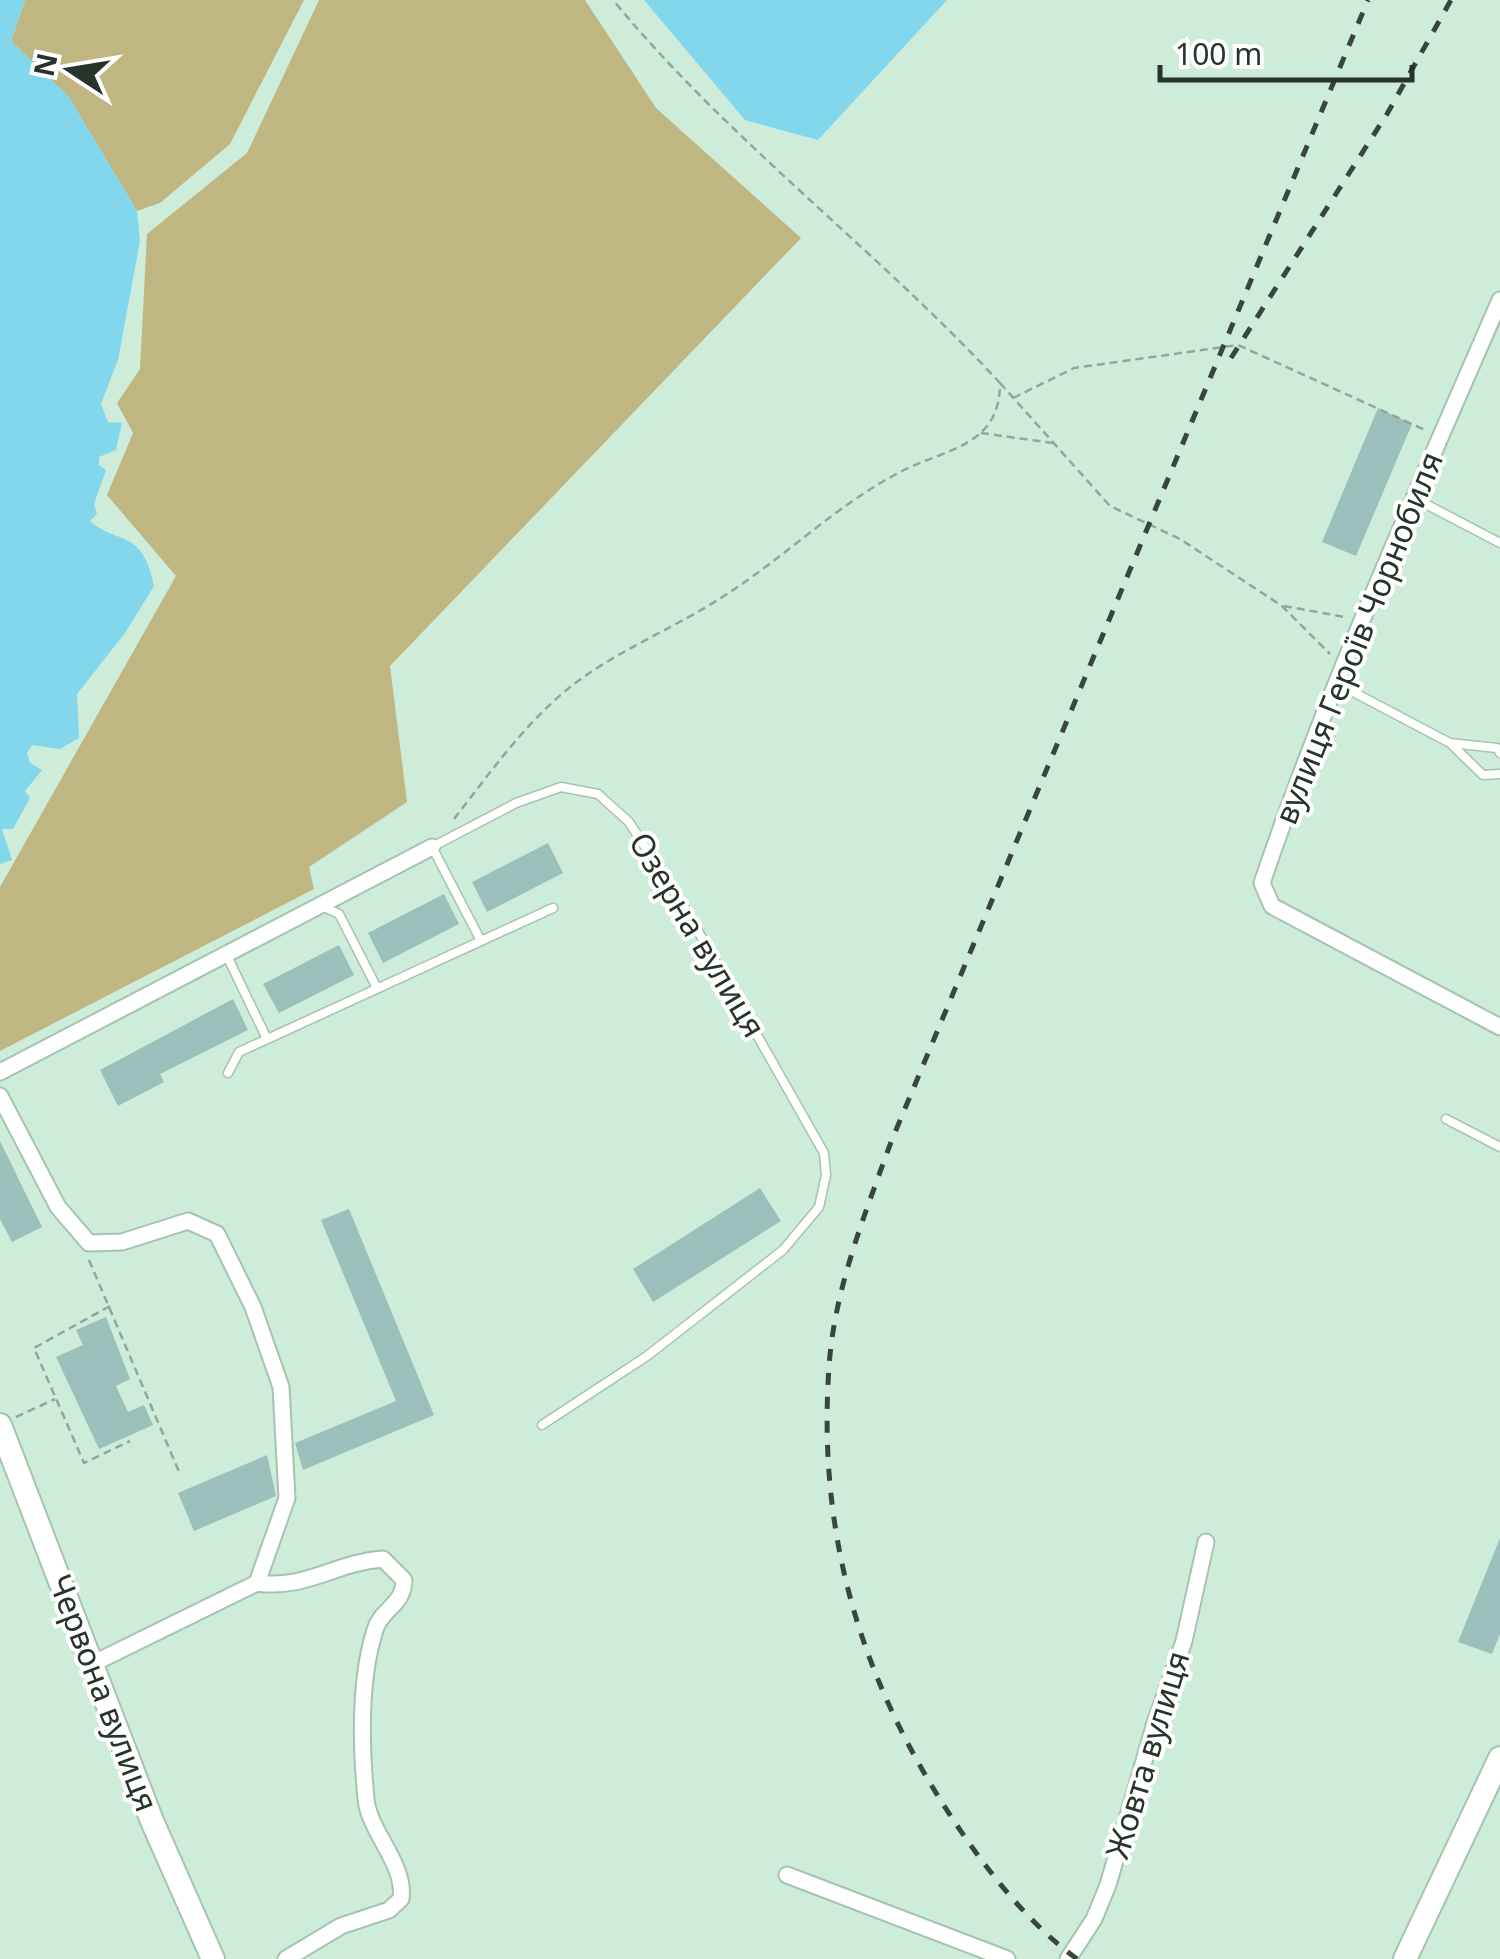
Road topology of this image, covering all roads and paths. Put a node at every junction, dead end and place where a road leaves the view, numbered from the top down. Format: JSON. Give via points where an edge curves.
{"nodes":[{"id":1,"x":613,"y":0,"type":"edge"},
{"id":2,"x":1499,"y":306,"type":"edge"},
{"id":3,"x":1000,"y":382,"type":"junction"},
{"id":4,"x":1013,"y":398,"type":"junction"},
{"id":5,"x":981,"y":433,"type":"junction"},
{"id":6,"x":1441,"y":438,"type":"junction"},
{"id":7,"x":1054,"y":443,"type":"junction"},
{"id":8,"x":1416,"y":499,"type":"junction"},
{"id":9,"x":1500,"y":543,"type":"edge"},
{"id":10,"x":1282,"y":606,"type":"junction"},
{"id":11,"x":1365,"y":621,"type":"junction"},
{"id":12,"x":1342,"y":677,"type":"junction"},
{"id":13,"x":1450,"y":743,"type":"junction"},
{"id":14,"x":1500,"y":753,"type":"edge"},
{"id":15,"x":1500,"y":774,"type":"edge"},
{"id":16,"x":454,"y":819,"type":"dead end"},
{"id":17,"x":432,"y":847,"type":"junction"},
{"id":18,"x":320,"y":905,"type":"junction"},
{"id":19,"x":553,"y":908,"type":"dead end"},
{"id":20,"x":481,"y":941,"type":"junction"},
{"id":21,"x":226,"y":954,"type":"junction"},
{"id":22,"x":378,"y":988,"type":"junction"},
{"id":23,"x":1500,"y":1028,"type":"edge"},
{"id":24,"x":267,"y":1039,"type":"junction"},
{"id":25,"x":0,"y":1072,"type":"edge"},
{"id":26,"x":228,"y":1073,"type":"dead end"},
{"id":27,"x":0,"y":1096,"type":"edge"},
{"id":28,"x":1446,"y":1118,"type":"dead end"},
{"id":29,"x":1500,"y":1147,"type":"edge"},
{"id":30,"x":79,"y":1236,"type":"junction"},
{"id":31,"x":110,"y":1306,"type":"junction"},
{"id":32,"x":56,"y":1399,"type":"junction"},
{"id":33,"x":6,"y":1422,"type":"edge"},
{"id":34,"x":542,"y":1426,"type":"dead end"},
{"id":35,"x":130,"y":1441,"type":"dead end"},
{"id":36,"x":180,"y":1474,"type":"dead end"},
{"id":37,"x":1206,"y":1542,"type":"dead end"},
{"id":38,"x":257,"y":1584,"type":"junction"},
{"id":39,"x":92,"y":1664,"type":"junction"},
{"id":40,"x":1500,"y":1758,"type":"edge"},
{"id":41,"x":787,"y":1875,"type":"dead end"},
{"id":42,"x":213,"y":1959,"type":"edge"},
{"id":43,"x":286,"y":1959,"type":"edge"},
{"id":44,"x":1007,"y":1959,"type":"edge"},
{"id":45,"x":1068,"y":1959,"type":"edge"},
{"id":46,"x":1405,"y":1959,"type":"edge"}],
"edges":[{"from":1,"to":3,"type":"path","via":[[668,68]]},
{"from":2,"to":6,"type":"street","name":"вулиця Героїв Чорнобиля"},
{"from":3,"to":4,"type":"path"},
{"from":3,"to":5,"type":"path","via":[[1000,407]]},
{"from":4,"to":6,"type":"path","via":[[1074,368],[1238,345]]},
{"from":4,"to":7,"type":"path"},
{"from":5,"to":7,"type":"path"},
{"from":5,"to":16,"type":"path","via":[[899,472],[729,593],[586,675],[544,710]]},
{"from":6,"to":8,"type":"street","name":"вулиця Героїв Чорнобиля"},
{"from":7,"to":10,"type":"path","via":[[1110,506],[1180,539]]},
{"from":8,"to":9,"type":"lane"},
{"from":8,"to":11,"type":"street","name":"вулиця Героїв Чорнобиля"},
{"from":10,"to":11,"type":"path"},
{"from":10,"to":12,"type":"path"},
{"from":11,"to":12,"type":"street","name":"вулиця Героїв Чорнобиля"},
{"from":12,"to":13,"type":"lane"},
{"from":12,"to":23,"type":"street","name":"вулиця Героїв Чорнобиля","via":[[1308,745],[1262,883],[1272,906]]},
{"from":13,"to":14,"type":"lane"},
{"from":13,"to":15,"type":"lane","via":[[1483,775]]},
{"from":17,"to":18,"type":"street","name":"Озерна вулиця"},
{"from":17,"to":20,"type":"lane"},
{"from":17,"to":34,"type":"lane","name":"Озерна вулиця","via":[[562,787],[598,794],[629,822],[686,910],[824,1153],[819,1207],[782,1250],[646,1356]]},
{"from":18,"to":21,"type":"street","name":"Озерна вулиця"},
{"from":18,"to":22,"type":"lane","via":[[339,914]]},
{"from":19,"to":20,"type":"lane"},
{"from":20,"to":22,"type":"lane"},
{"from":21,"to":24,"type":"lane"},
{"from":21,"to":25,"type":"street","name":"Озерна вулиця"},
{"from":22,"to":24,"type":"lane"},
{"from":24,"to":26,"type":"lane","via":[[238,1052]]},
{"from":27,"to":30,"type":"street"},
{"from":28,"to":29,"type":"lane"},
{"from":30,"to":31,"type":"path"},
{"from":30,"to":38,"type":"street","via":[[89,1244],[112,1244],[188,1221],[217,1234],[253,1307],[281,1387],[287,1498]]},
{"from":31,"to":32,"type":"path","via":[[34,1348]]},
{"from":31,"to":36,"type":"path"},
{"from":32,"to":33,"type":"path"},
{"from":32,"to":35,"type":"path","via":[[84,1464]]},
{"from":33,"to":39,"type":"main road","name":"Червона вулиця"},
{"from":37,"to":45,"type":"street","name":"Жовта вулиця","via":[[1184,1641],[1108,1885]]},
{"from":38,"to":39,"type":"street"},
{"from":38,"to":43,"type":"street","via":[[286,1587],[362,1560],[384,1559],[404,1580],[398,1602],[375,1628],[366,1680],[365,1761],[366,1804],[401,1899]]},
{"from":39,"to":42,"type":"main road","name":"Червона вулиця"},
{"from":40,"to":46,"type":"main road"},
{"from":41,"to":44,"type":"street"}]}
